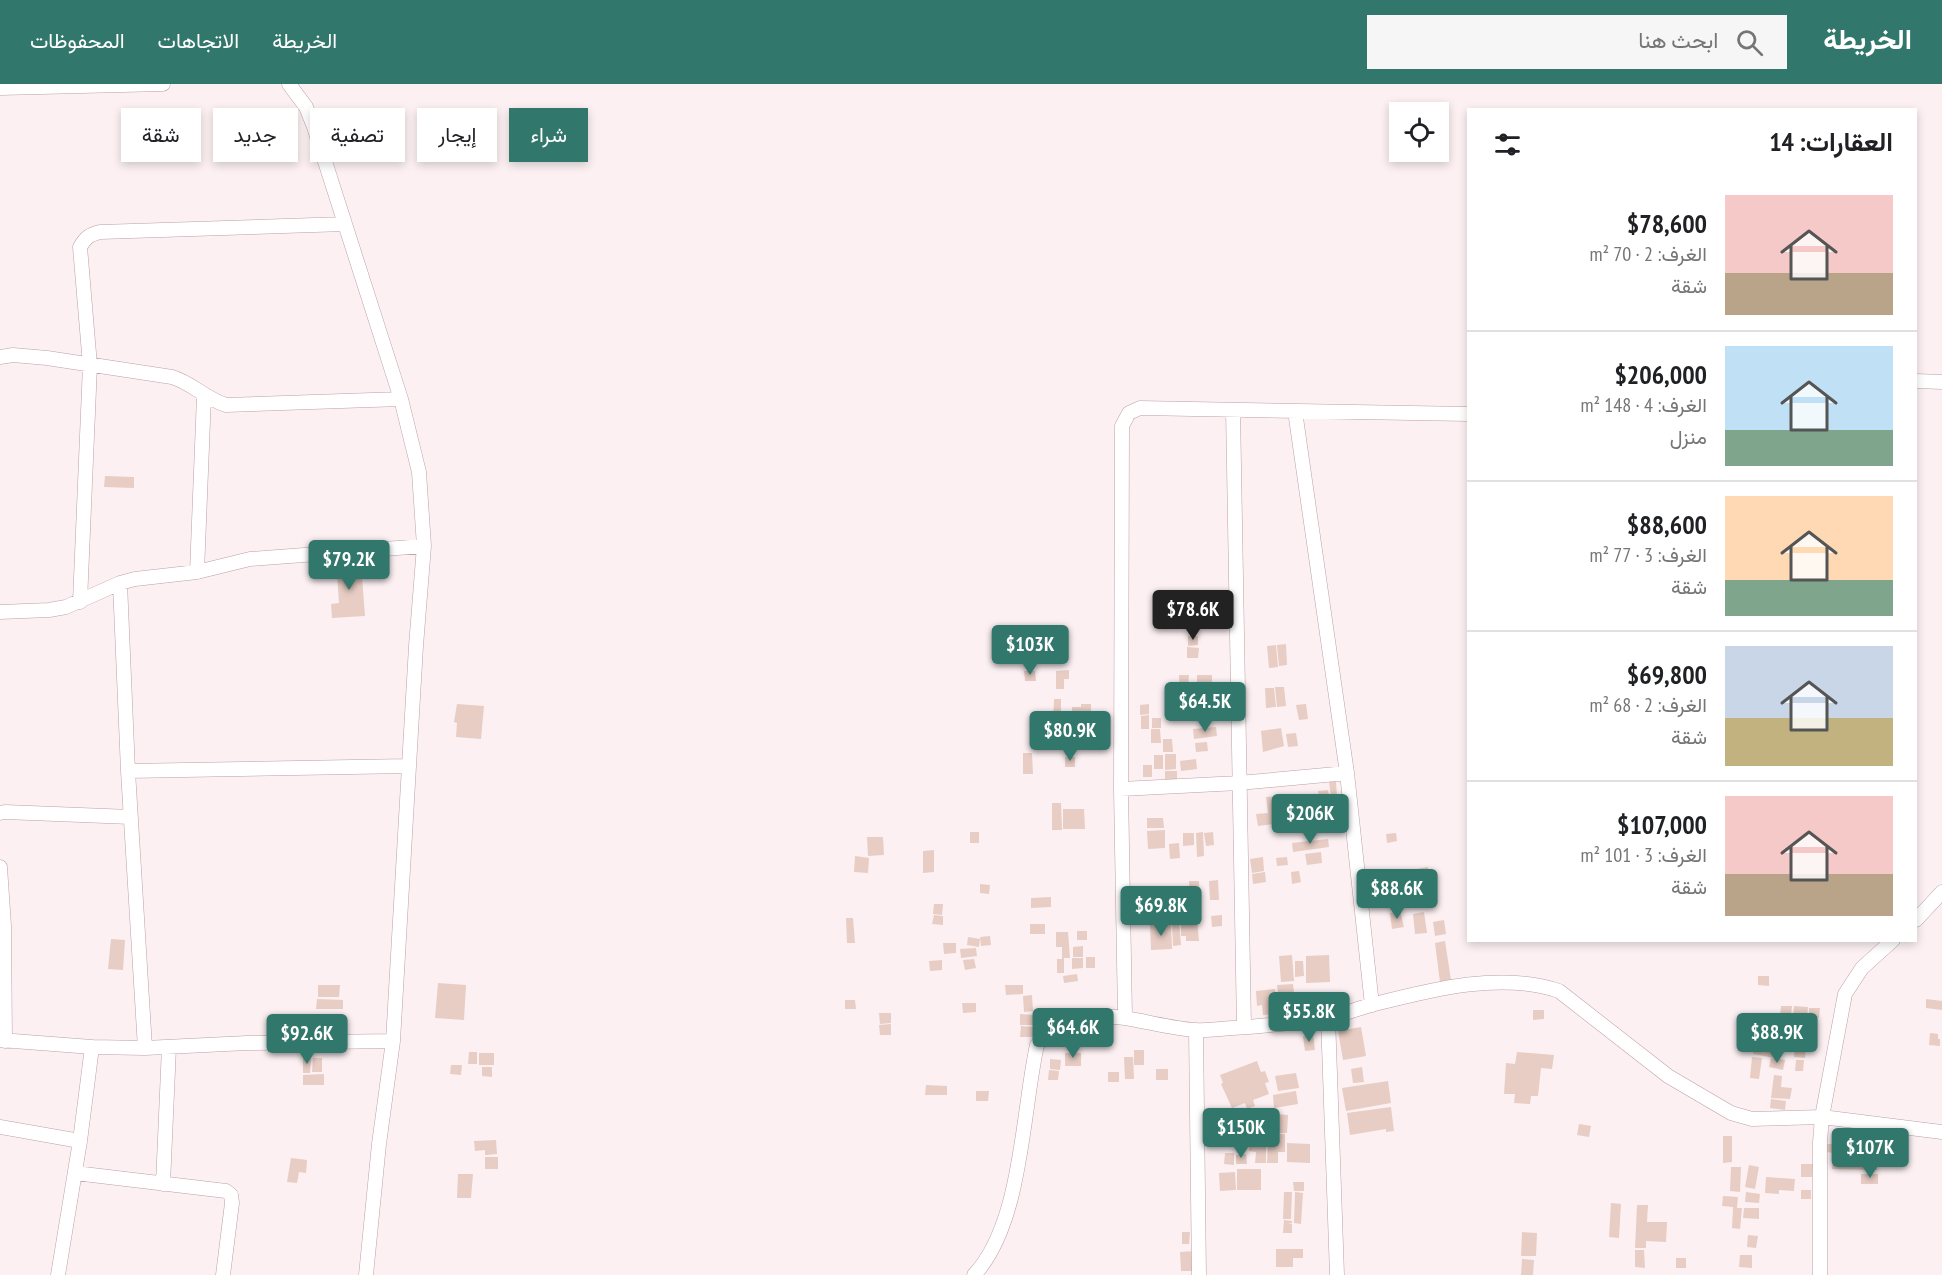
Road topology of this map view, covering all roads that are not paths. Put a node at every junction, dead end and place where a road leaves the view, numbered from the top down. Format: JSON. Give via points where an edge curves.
{"nodes":[{"id":1,"x":164,"y":84,"type":"edge"},
{"id":2,"x":289,"y":84,"type":"edge"},
{"id":3,"x":0,"y":88,"type":"edge"},
{"id":4,"x":345,"y":224,"type":"junction"},
{"id":5,"x":0,"y":357,"type":"edge"},
{"id":6,"x":90,"y":365,"type":"junction"},
{"id":7,"x":1917,"y":381,"type":"edge"},
{"id":8,"x":1942,"y":382,"type":"edge"},
{"id":9,"x":204,"y":396,"type":"junction"},
{"id":10,"x":401,"y":399,"type":"junction"},
{"id":11,"x":1233,"y":410,"type":"junction"},
{"id":12,"x":1295,"y":411,"type":"junction"},
{"id":13,"x":1467,"y":414,"type":"edge"},
{"id":14,"x":424,"y":546,"type":"junction"},
{"id":15,"x":197,"y":572,"type":"junction"},
{"id":16,"x":120,"y":583,"type":"junction"},
{"id":17,"x":80,"y":602,"type":"junction"},
{"id":18,"x":0,"y":612,"type":"edge"},
{"id":19,"x":408,"y":766,"type":"junction"},
{"id":20,"x":128,"y":771,"type":"junction"},
{"id":21,"x":1347,"y":773,"type":"junction"},
{"id":22,"x":1239,"y":783,"type":"junction"},
{"id":23,"x":1121,"y":789,"type":"junction"},
{"id":24,"x":0,"y":813,"type":"edge"},
{"id":25,"x":131,"y":817,"type":"junction"},
{"id":26,"x":0,"y":867,"type":"edge"},
{"id":27,"x":1942,"y":892,"type":"edge"},
{"id":28,"x":1917,"y":919,"type":"edge"},
{"id":29,"x":1891,"y":942,"type":"edge"},
{"id":30,"x":1372,"y":1005,"type":"junction"},
{"id":31,"x":1125,"y":1017,"type":"junction"},
{"id":32,"x":1328,"y":1017,"type":"junction"},
{"id":33,"x":1244,"y":1027,"type":"junction"},
{"id":34,"x":1196,"y":1030,"type":"junction"},
{"id":35,"x":3,"y":1041,"type":"edge"},
{"id":36,"x":393,"y":1041,"type":"junction"},
{"id":37,"x":92,"y":1047,"type":"junction"},
{"id":38,"x":169,"y":1047,"type":"junction"},
{"id":39,"x":145,"y":1048,"type":"junction"},
{"id":40,"x":1822,"y":1117,"type":"junction"},
{"id":41,"x":0,"y":1127,"type":"edge"},
{"id":42,"x":1942,"y":1131,"type":"edge"},
{"id":43,"x":80,"y":1141,"type":"junction"},
{"id":44,"x":75,"y":1173,"type":"junction"},
{"id":45,"x":163,"y":1184,"type":"junction"},
{"id":46,"x":58,"y":1275,"type":"edge"},
{"id":47,"x":223,"y":1275,"type":"edge"},
{"id":48,"x":366,"y":1275,"type":"edge"},
{"id":49,"x":974,"y":1275,"type":"edge"},
{"id":50,"x":1199,"y":1275,"type":"edge"},
{"id":51,"x":1337,"y":1275,"type":"edge"},
{"id":52,"x":1820,"y":1275,"type":"edge"}],
"edges":[{"from":1,"to":3,"type":"street"},
{"from":2,"to":4,"type":"street","via":[[306,107],[314,127]]},
{"from":4,"to":6,"type":"street","via":[[89,235],[80,247]]},
{"from":4,"to":10,"type":"street"},
{"from":5,"to":6,"type":"street","via":[[47,358]]},
{"from":6,"to":9,"type":"street","via":[[172,377],[191,384]]},
{"from":6,"to":17,"type":"street"},
{"from":7,"to":8,"type":"street"},
{"from":9,"to":10,"type":"street","via":[[226,405]]},
{"from":9,"to":15,"type":"street"},
{"from":10,"to":14,"type":"street","via":[[419,472]]},
{"from":11,"to":12,"type":"street"},
{"from":11,"to":22,"type":"street"},
{"from":11,"to":23,"type":"street","via":[[1140,408],[1129,413],[1122,426]]},
{"from":12,"to":13,"type":"street"},
{"from":12,"to":21,"type":"street"},
{"from":14,"to":15,"type":"street","via":[[250,559]]},
{"from":14,"to":19,"type":"street"},
{"from":15,"to":16,"type":"street"},
{"from":16,"to":17,"type":"street"},
{"from":16,"to":20,"type":"street"},
{"from":17,"to":18,"type":"street","via":[[49,610]]},
{"from":19,"to":20,"type":"street"},
{"from":19,"to":36,"type":"street"},
{"from":20,"to":25,"type":"street"},
{"from":21,"to":22,"type":"street"},
{"from":21,"to":30,"type":"street"},
{"from":22,"to":23,"type":"street"},
{"from":22,"to":33,"type":"street"},
{"from":23,"to":31,"type":"street"},
{"from":24,"to":25,"type":"street"},
{"from":25,"to":39,"type":"street"},
{"from":26,"to":35,"type":"street"},
{"from":27,"to":28,"type":"street"},
{"from":29,"to":40,"type":"street","via":[[1862,969],[1845,994]]},
{"from":30,"to":32,"type":"street"},
{"from":30,"to":40,"type":"street","via":[[1489,982],[1539,984],[1559,991],[1668,1076],[1731,1113],[1752,1119]]},
{"from":31,"to":34,"type":"street"},
{"from":31,"to":49,"type":"street","via":[[1091,1016],[1066,1022],[1046,1034],[1037,1045],[1010,1198],[996,1243]]},
{"from":32,"to":33,"type":"street"},
{"from":32,"to":51,"type":"street"},
{"from":33,"to":34,"type":"street"},
{"from":34,"to":50,"type":"street"},
{"from":35,"to":37,"type":"street"},
{"from":36,"to":38,"type":"street"},
{"from":36,"to":48,"type":"street"},
{"from":37,"to":39,"type":"street"},
{"from":37,"to":43,"type":"street"},
{"from":38,"to":39,"type":"street"},
{"from":38,"to":45,"type":"street"},
{"from":40,"to":42,"type":"street"},
{"from":40,"to":52,"type":"street"},
{"from":41,"to":43,"type":"street"},
{"from":43,"to":44,"type":"street"},
{"from":44,"to":45,"type":"street"},
{"from":44,"to":46,"type":"street"},
{"from":45,"to":47,"type":"street","via":[[226,1191],[231,1195]]}]}
